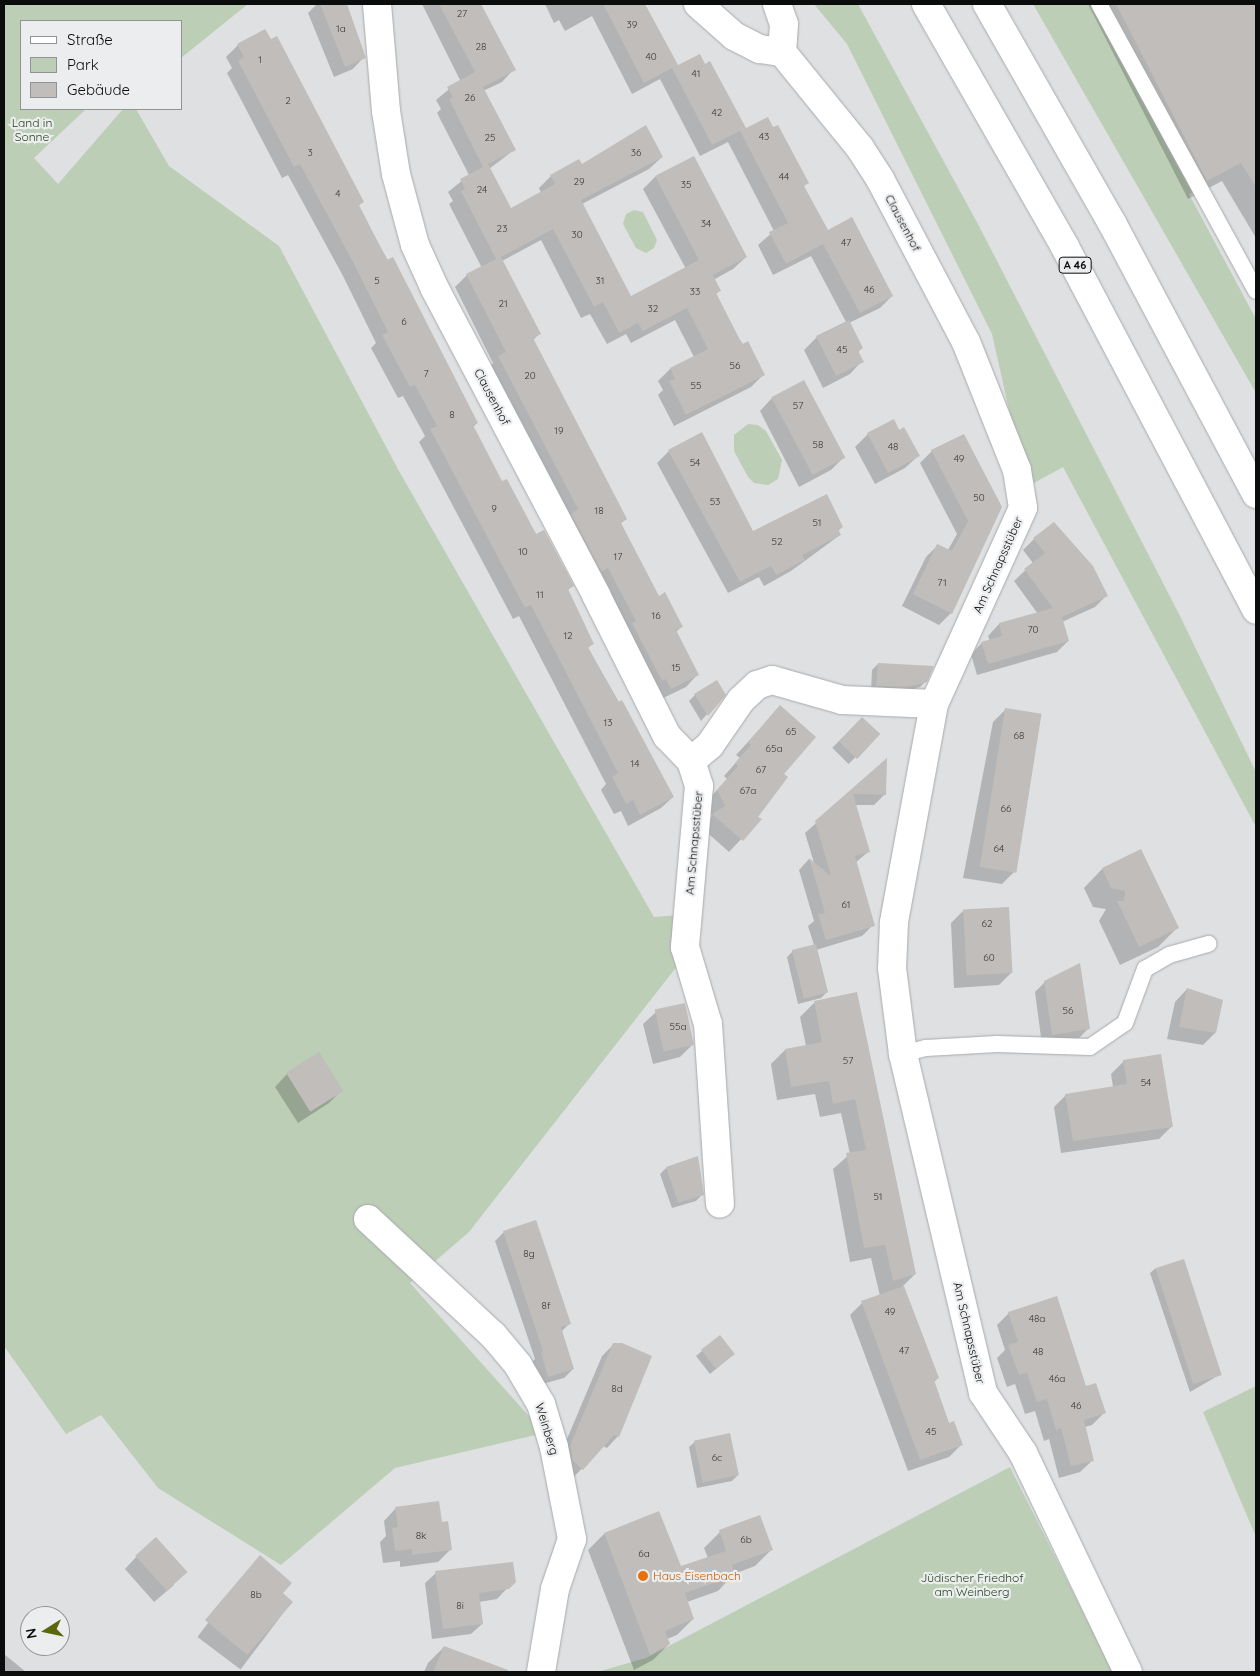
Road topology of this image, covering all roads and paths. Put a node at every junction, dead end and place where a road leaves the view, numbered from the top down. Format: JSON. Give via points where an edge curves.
{"nodes":[{"id":1,"x":377,"y":4,"type":"edge"},
{"id":2,"x":698,"y":4,"type":"edge"},
{"id":3,"x":777,"y":4,"type":"edge"},
{"id":4,"x":926,"y":4,"type":"edge"},
{"id":5,"x":987,"y":4,"type":"edge"},
{"id":6,"x":1099,"y":4,"type":"edge"},
{"id":7,"x":782,"y":52,"type":"junction"},
{"id":8,"x":1256,"y":291,"type":"edge"},
{"id":9,"x":1256,"y":494,"type":"edge"},
{"id":10,"x":1023,"y":508,"type":"joint"},
{"id":11,"x":1256,"y":610,"type":"edge"},
{"id":12,"x":934,"y":704,"type":"junction"},
{"id":13,"x":691,"y":761,"type":"junction"},
{"id":14,"x":1208,"y":944,"type":"dead end"},
{"id":15,"x":903,"y":1054,"type":"junction"},
{"id":16,"x":720,"y":1204,"type":"dead end"},
{"id":17,"x":368,"y":1219,"type":"dead end"},
{"id":18,"x":541,"y":1672,"type":"edge"},
{"id":19,"x":1128,"y":1672,"type":"edge"}],
"edges":[{"from":1,"to":13,"type":"main road","name":"Clausenhof","via":[[386,111],[396,174],[415,244],[435,289],[667,736]]},
{"from":2,"to":7,"type":"main road","via":[[734,36],[760,50]]},
{"from":3,"to":7,"type":"main road","via":[[784,24]]},
{"from":4,"to":11,"type":"main road","number":"A 46","via":[[1066,247]]},
{"from":5,"to":9,"type":"main road","via":[[1112,223]]},
{"from":6,"to":8,"type":"lane"},
{"from":7,"to":10,"type":"main road","name":"Clausenhof","via":[[880,179],[978,369],[1017,470]]},
{"from":10,"to":12,"type":"main road","name":"Am Schnapsstüber"},
{"from":12,"to":13,"type":"main road","via":[[842,700],[772,680],[757,685],[741,700],[710,745]]},
{"from":12,"to":15,"type":"main road","name":"Am Schnapsstüber","via":[[894,923],[892,968]]},
{"from":13,"to":16,"type":"main road","name":"Am Schnapsstüber","via":[[699,786],[685,947],[708,1024]]},
{"from":14,"to":15,"type":"lane","via":[[1169,956],[1145,969],[1125,1023],[1090,1047],[997,1044],[926,1048]]},
{"from":15,"to":19,"type":"main road","name":"Am Schnapsstüber","via":[[983,1393],[1024,1453]]},
{"from":17,"to":18,"type":"main road","name":"Weinberg","via":[[493,1336],[518,1365],[541,1404],[554,1447],[572,1539],[555,1589]]}]}
